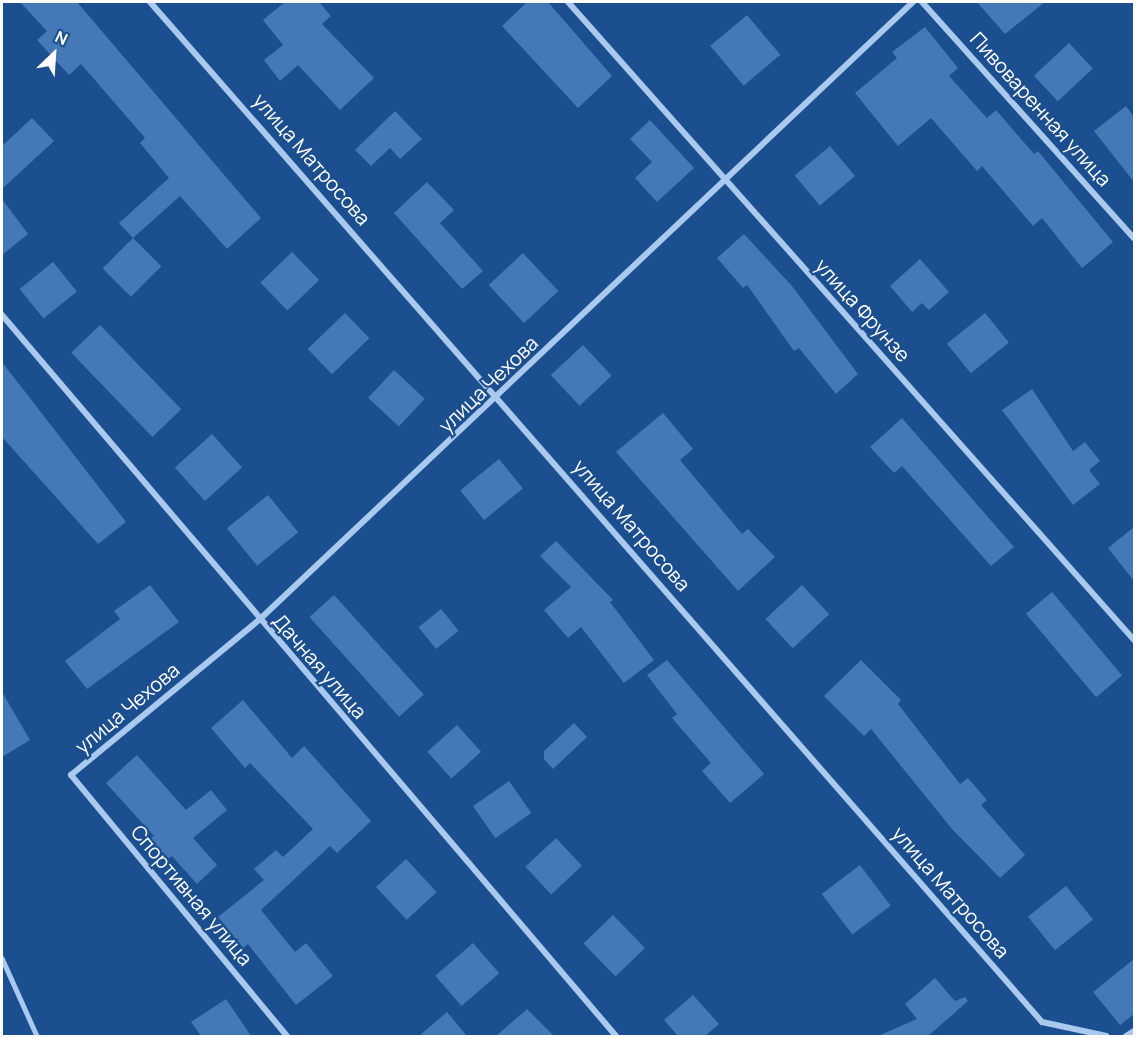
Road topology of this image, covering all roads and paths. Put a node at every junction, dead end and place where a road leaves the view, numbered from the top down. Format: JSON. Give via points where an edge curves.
{"nodes":[{"id":1,"x":150,"y":2,"type":"edge"},
{"id":2,"x":568,"y":2,"type":"edge"},
{"id":3,"x":913,"y":2,"type":"edge"},
{"id":4,"x":922,"y":2,"type":"edge"},
{"id":5,"x":724,"y":178,"type":"junction"},
{"id":6,"x":1134,"y":238,"type":"edge"},
{"id":7,"x":2,"y":315,"type":"edge"},
{"id":8,"x":500,"y":397,"type":"junction"},
{"id":9,"x":259,"y":620,"type":"junction"},
{"id":10,"x":1134,"y":640,"type":"edge"},
{"id":11,"x":71,"y":776,"type":"joint"},
{"id":12,"x":2,"y":958,"type":"edge"},
{"id":13,"x":1134,"y":1031,"type":"edge"},
{"id":14,"x":38,"y":1036,"type":"edge"},
{"id":15,"x":286,"y":1036,"type":"edge"},
{"id":16,"x":616,"y":1036,"type":"edge"},
{"id":17,"x":1107,"y":1036,"type":"edge"},
{"id":18,"x":1126,"y":1036,"type":"edge"}],
"edges":[{"from":1,"to":8,"type":"street","name":"улица Матросова"},
{"from":2,"to":5,"type":"street","name":"улица Фрунзе"},
{"from":3,"to":5,"type":"street","name":"улица Чехова"},
{"from":4,"to":6,"type":"street","name":"Пивоваренная улица"},
{"from":5,"to":8,"type":"street","name":"улица Чехова"},
{"from":5,"to":10,"type":"street","name":"улица Фрунзе"},
{"from":7,"to":9,"type":"street","name":"Дачная улица"},
{"from":8,"to":9,"type":"street","name":"улица Чехова"},
{"from":8,"to":17,"type":"street","name":"улица Матросова","via":[[1042,1022]]},
{"from":9,"to":11,"type":"street","name":"улица Чехова"},
{"from":9,"to":16,"type":"street","name":"Дачная улица"},
{"from":11,"to":15,"type":"street","name":"Спортивная улица"},
{"from":12,"to":14,"type":"lane"},
{"from":13,"to":18,"type":"street"}]}
